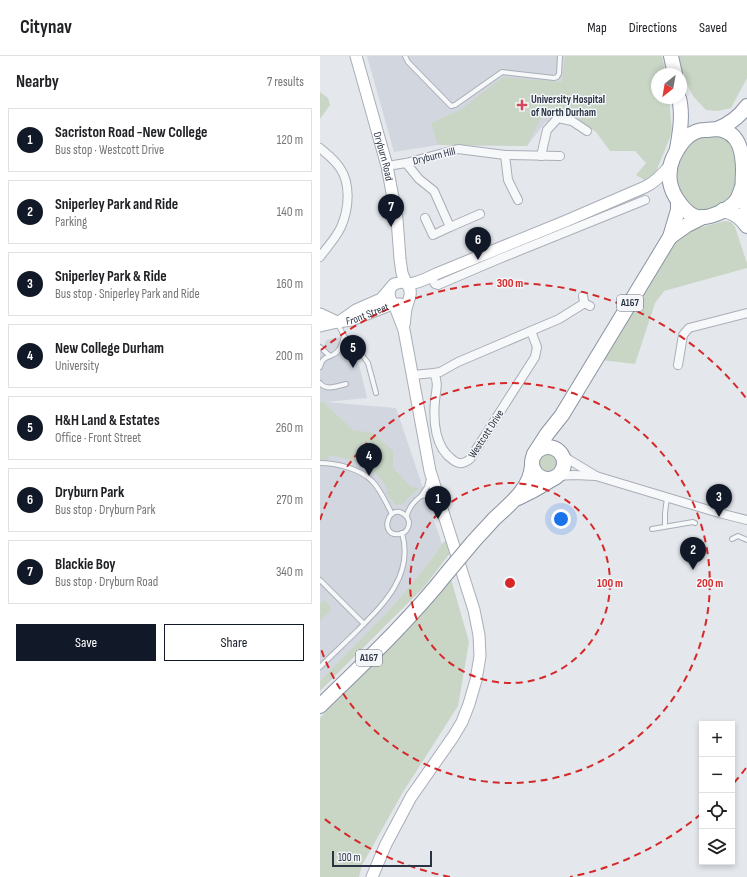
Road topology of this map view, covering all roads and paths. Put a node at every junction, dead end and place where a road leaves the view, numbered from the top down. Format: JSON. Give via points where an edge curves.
{"nodes":[{"id":1,"x":356,"y":56,"type":"edge"},
{"id":2,"x":405,"y":56,"type":"edge"},
{"id":3,"x":560,"y":56,"type":"edge"},
{"id":4,"x":671,"y":56,"type":"edge"},
{"id":5,"x":674,"y":68,"type":"edge"},
{"id":6,"x":681,"y":104,"type":"edge"},
{"id":7,"x":682,"y":104,"type":"edge"},
{"id":8,"x":747,"y":106,"type":"edge"},
{"id":9,"x":717,"y":129,"type":"junction"},
{"id":10,"x":587,"y":130,"type":"dead end"},
{"id":11,"x":702,"y":130,"type":"junction"},
{"id":12,"x":747,"y":141,"type":"edge"},
{"id":13,"x":320,"y":148,"type":"edge"},
{"id":14,"x":504,"y":156,"type":"junction"},
{"id":15,"x":541,"y":156,"type":"junction"},
{"id":16,"x":560,"y":156,"type":"dead end"},
{"id":17,"x":742,"y":157,"type":"junction"},
{"id":18,"x":674,"y":158,"type":"junction"},
{"id":19,"x":406,"y":163,"type":"junction"},
{"id":20,"x":387,"y":166,"type":"junction"},
{"id":21,"x":650,"y":185,"type":"junction"},
{"id":22,"x":742,"y":187,"type":"junction"},
{"id":23,"x":675,"y":195,"type":"junction"},
{"id":24,"x":518,"y":200,"type":"dead end"},
{"id":25,"x":645,"y":200,"type":"dead end"},
{"id":26,"x":723,"y":210,"type":"junction"},
{"id":27,"x":747,"y":211,"type":"edge"},
{"id":28,"x":480,"y":214,"type":"dead end"},
{"id":29,"x":703,"y":217,"type":"junction"},
{"id":30,"x":425,"y":218,"type":"dead end"},
{"id":31,"x":568,"y":226,"type":"junction"},
{"id":32,"x":747,"y":226,"type":"edge"},
{"id":33,"x":450,"y":227,"type":"junction"},
{"id":34,"x":670,"y":237,"type":"junction"},
{"id":35,"x":320,"y":257,"type":"edge"},
{"id":36,"x":400,"y":259,"type":"junction"},
{"id":37,"x":431,"y":277,"type":"junction"},
{"id":38,"x":407,"y":283,"type":"junction"},
{"id":39,"x":391,"y":287,"type":"junction"},
{"id":40,"x":410,"y":298,"type":"junction"},
{"id":41,"x":585,"y":302,"type":"dead end"},
{"id":42,"x":394,"y":304,"type":"junction"},
{"id":43,"x":747,"y":312,"type":"edge"},
{"id":44,"x":320,"y":314,"type":"edge"},
{"id":45,"x":338,"y":322,"type":"junction"},
{"id":46,"x":320,"y":327,"type":"edge"},
{"id":47,"x":404,"y":330,"type":"junction"},
{"id":48,"x":531,"y":331,"type":"junction"},
{"id":49,"x":344,"y":336,"type":"junction"},
{"id":50,"x":320,"y":347,"type":"edge"},
{"id":51,"x":330,"y":356,"type":"junction"},
{"id":52,"x":678,"y":365,"type":"dead end"},
{"id":53,"x":320,"y":366,"type":"edge"},
{"id":54,"x":434,"y":374,"type":"junction"},
{"id":55,"x":413,"y":375,"type":"junction"},
{"id":56,"x":320,"y":383,"type":"edge"},
{"id":57,"x":346,"y":384,"type":"dead end"},
{"id":58,"x":376,"y":394,"type":"dead end"},
{"id":59,"x":562,"y":415,"type":"junction"},
{"id":60,"x":562,"y":455,"type":"junction"},
{"id":61,"x":533,"y":459,"type":"junction"},
{"id":62,"x":320,"y":463,"type":"edge"},
{"id":63,"x":431,"y":473,"type":"junction"},
{"id":64,"x":557,"y":476,"type":"junction"},
{"id":65,"x":596,"y":476,"type":"junction"},
{"id":66,"x":437,"y":494,"type":"junction"},
{"id":67,"x":421,"y":496,"type":"junction"},
{"id":68,"x":667,"y":498,"type":"junction"},
{"id":69,"x":516,"y":499,"type":"junction"},
{"id":70,"x":392,"y":514,"type":"junction"},
{"id":71,"x":407,"y":516,"type":"junction"},
{"id":72,"x":747,"y":520,"type":"edge"},
{"id":73,"x":695,"y":523,"type":"dead end"},
{"id":74,"x":665,"y":526,"type":"junction"},
{"id":75,"x":652,"y":529,"type":"dead end"},
{"id":76,"x":402,"y":533,"type":"junction"},
{"id":77,"x":732,"y":539,"type":"dead end"},
{"id":78,"x":747,"y":540,"type":"edge"},
{"id":79,"x":320,"y":580,"type":"edge"},
{"id":80,"x":364,"y":624,"type":"junction"},
{"id":81,"x":320,"y":668,"type":"edge"},
{"id":82,"x":320,"y":706,"type":"edge"},
{"id":83,"x":372,"y":877,"type":"edge"}],
"edges":[{"from":1,"to":20,"type":"main road","name":"Dryburn Road"},
{"from":2,"to":3,"type":"lane","via":[[451,106],[502,72],[557,77]]},
{"from":4,"to":5,"type":"highway"},
{"from":6,"to":18,"type":"highway","via":[[680,131]]},
{"from":7,"to":11,"type":"highway","via":[[693,123]]},
{"from":8,"to":9,"type":"highway","via":[[734,121]]},
{"from":9,"to":11,"type":"highway"},
{"from":9,"to":17,"type":"highway","number":"A167","via":[[735,138],[741,148]]},
{"from":10,"to":15,"type":"street","via":[[572,121],[558,118],[547,130]]},
{"from":11,"to":18,"type":"highway","via":[[686,138]]},
{"from":12,"to":17,"type":"highway","number":"A167"},
{"from":13,"to":35,"type":"street","via":[[340,168],[346,181],[347,206],[344,221]]},
{"from":14,"to":15,"type":"street","name":"Dryburn Hill"},
{"from":14,"to":19,"type":"street","name":"Dryburn Hill","via":[[458,149]]},
{"from":14,"to":24,"type":"street","via":[[508,180]]},
{"from":15,"to":16,"type":"street","name":"Dryburn Hill"},
{"from":17,"to":22,"type":"highway","number":"A167"},
{"from":18,"to":21,"type":"main road","via":[[661,176]]},
{"from":18,"to":23,"type":"highway","number":"A167","via":[[670,184]]},
{"from":19,"to":20,"type":"street","name":"Dryburn Hill"},
{"from":19,"to":33,"type":"street","via":[[434,191]]},
{"from":20,"to":36,"type":"main road","name":"Dryburn Road","via":[[397,219]]},
{"from":21,"to":23,"type":"main road","via":[[662,186]]},
{"from":21,"to":31,"type":"main road"},
{"from":22,"to":26,"type":"highway","number":"A167","via":[[735,202]]},
{"from":22,"to":27,"type":"highway"},
{"from":23,"to":29,"type":"highway","via":[[685,210]]},
{"from":23,"to":34,"type":"highway","number":"A167","via":[[678,210]]},
{"from":25,"to":31,"type":"street"},
{"from":26,"to":29,"type":"highway","number":"A167"},
{"from":26,"to":32,"type":"highway","via":[[738,216]]},
{"from":28,"to":33,"type":"street"},
{"from":29,"to":34,"type":"highway","number":"A167"},
{"from":30,"to":33,"type":"street","via":[[433,235]]},
{"from":31,"to":37,"type":"main road"},
{"from":34,"to":59,"type":"highway","number":"A167"},
{"from":36,"to":38,"type":"main road","name":"Dryburn Road"},
{"from":36,"to":39,"type":"main road","name":"Dryburn Road"},
{"from":37,"to":38,"type":"main road","via":[[413,284]]},
{"from":37,"to":40,"type":"main road"},
{"from":38,"to":39,"type":"main road","via":[[397,282]]},
{"from":38,"to":40,"type":"main road"},
{"from":39,"to":42,"type":"main road","via":[[389,296]]},
{"from":39,"to":45,"type":"main road","name":"Front Street","via":[[381,299],[356,310]]},
{"from":40,"to":42,"type":"main road","via":[[404,303]]},
{"from":40,"to":47,"type":"main road","via":[[405,313]]},
{"from":41,"to":48,"type":"street","via":[[559,319]]},
{"from":42,"to":45,"type":"main road","name":"Front Street","via":[[352,320]]},
{"from":42,"to":47,"type":"main road"},
{"from":43,"to":52,"type":"street","via":[[689,328],[683,335]]},
{"from":44,"to":45,"type":"main road"},
{"from":45,"to":46,"type":"main road","name":"Front Street"},
{"from":45,"to":49,"type":"lane"},
{"from":47,"to":55,"type":"main road"},
{"from":48,"to":54,"type":"street"},
{"from":48,"to":54,"type":"street","name":"Westcott Drive","via":[[537,347],[536,357],[466,463],[460,464],[447,456],[438,439],[434,412],[437,380]]},
{"from":49,"to":51,"type":"lane","via":[[337,353]]},
{"from":49,"to":58,"type":"lane","via":[[368,363]]},
{"from":50,"to":51,"type":"lane"},
{"from":51,"to":53,"type":"lane","via":[[324,358]]},
{"from":54,"to":55,"type":"street"},
{"from":55,"to":63,"type":"main road"},
{"from":56,"to":57,"type":"lane","via":[[328,388]]},
{"from":59,"to":60,"type":"highway","number":"A167","via":[[558,435]]},
{"from":59,"to":61,"type":"highway","number":"A167","via":[[547,434]]},
{"from":60,"to":61,"type":"highway","via":[[556,449],[544,447],[539,449]]},
{"from":60,"to":64,"type":"highway","via":[[564,467]]},
{"from":60,"to":65,"type":"street"},
{"from":61,"to":64,"type":"highway","via":[[533,468],[538,476],[548,479]]},
{"from":61,"to":69,"type":"highway","number":"A167","via":[[531,476]]},
{"from":62,"to":70,"type":"lane","via":[[347,467],[368,477]]},
{"from":63,"to":66,"type":"main road"},
{"from":63,"to":67,"type":"lane"},
{"from":64,"to":65,"type":"street"},
{"from":64,"to":69,"type":"highway","number":"A167"},
{"from":65,"to":68,"type":"street"},
{"from":66,"to":67,"type":"lane"},
{"from":66,"to":83,"type":"main road","via":[[474,610],[480,656],[476,680],[462,722],[411,797]]},
{"from":67,"to":71,"type":"lane","via":[[408,511]]},
{"from":68,"to":72,"type":"street"},
{"from":68,"to":74,"type":"lane"},
{"from":69,"to":82,"type":"highway","number":"A167","bridge":true,"via":[[472,542],[397,630]]},
{"from":70,"to":71,"type":"lane","via":[[401,512]]},
{"from":70,"to":76,"type":"lane","via":[[387,523],[389,529],[394,534]]},
{"from":71,"to":76,"type":"lane","via":[[408,527]]},
{"from":73,"to":74,"type":"lane"},
{"from":74,"to":75,"type":"lane"},
{"from":76,"to":80,"type":"lane","via":[[405,542],[404,558],[398,580],[383,604]]},
{"from":77,"to":78,"type":"lane","via":[[738,536]]},
{"from":79,"to":80,"type":"lane"},
{"from":80,"to":81,"type":"lane"}]}
